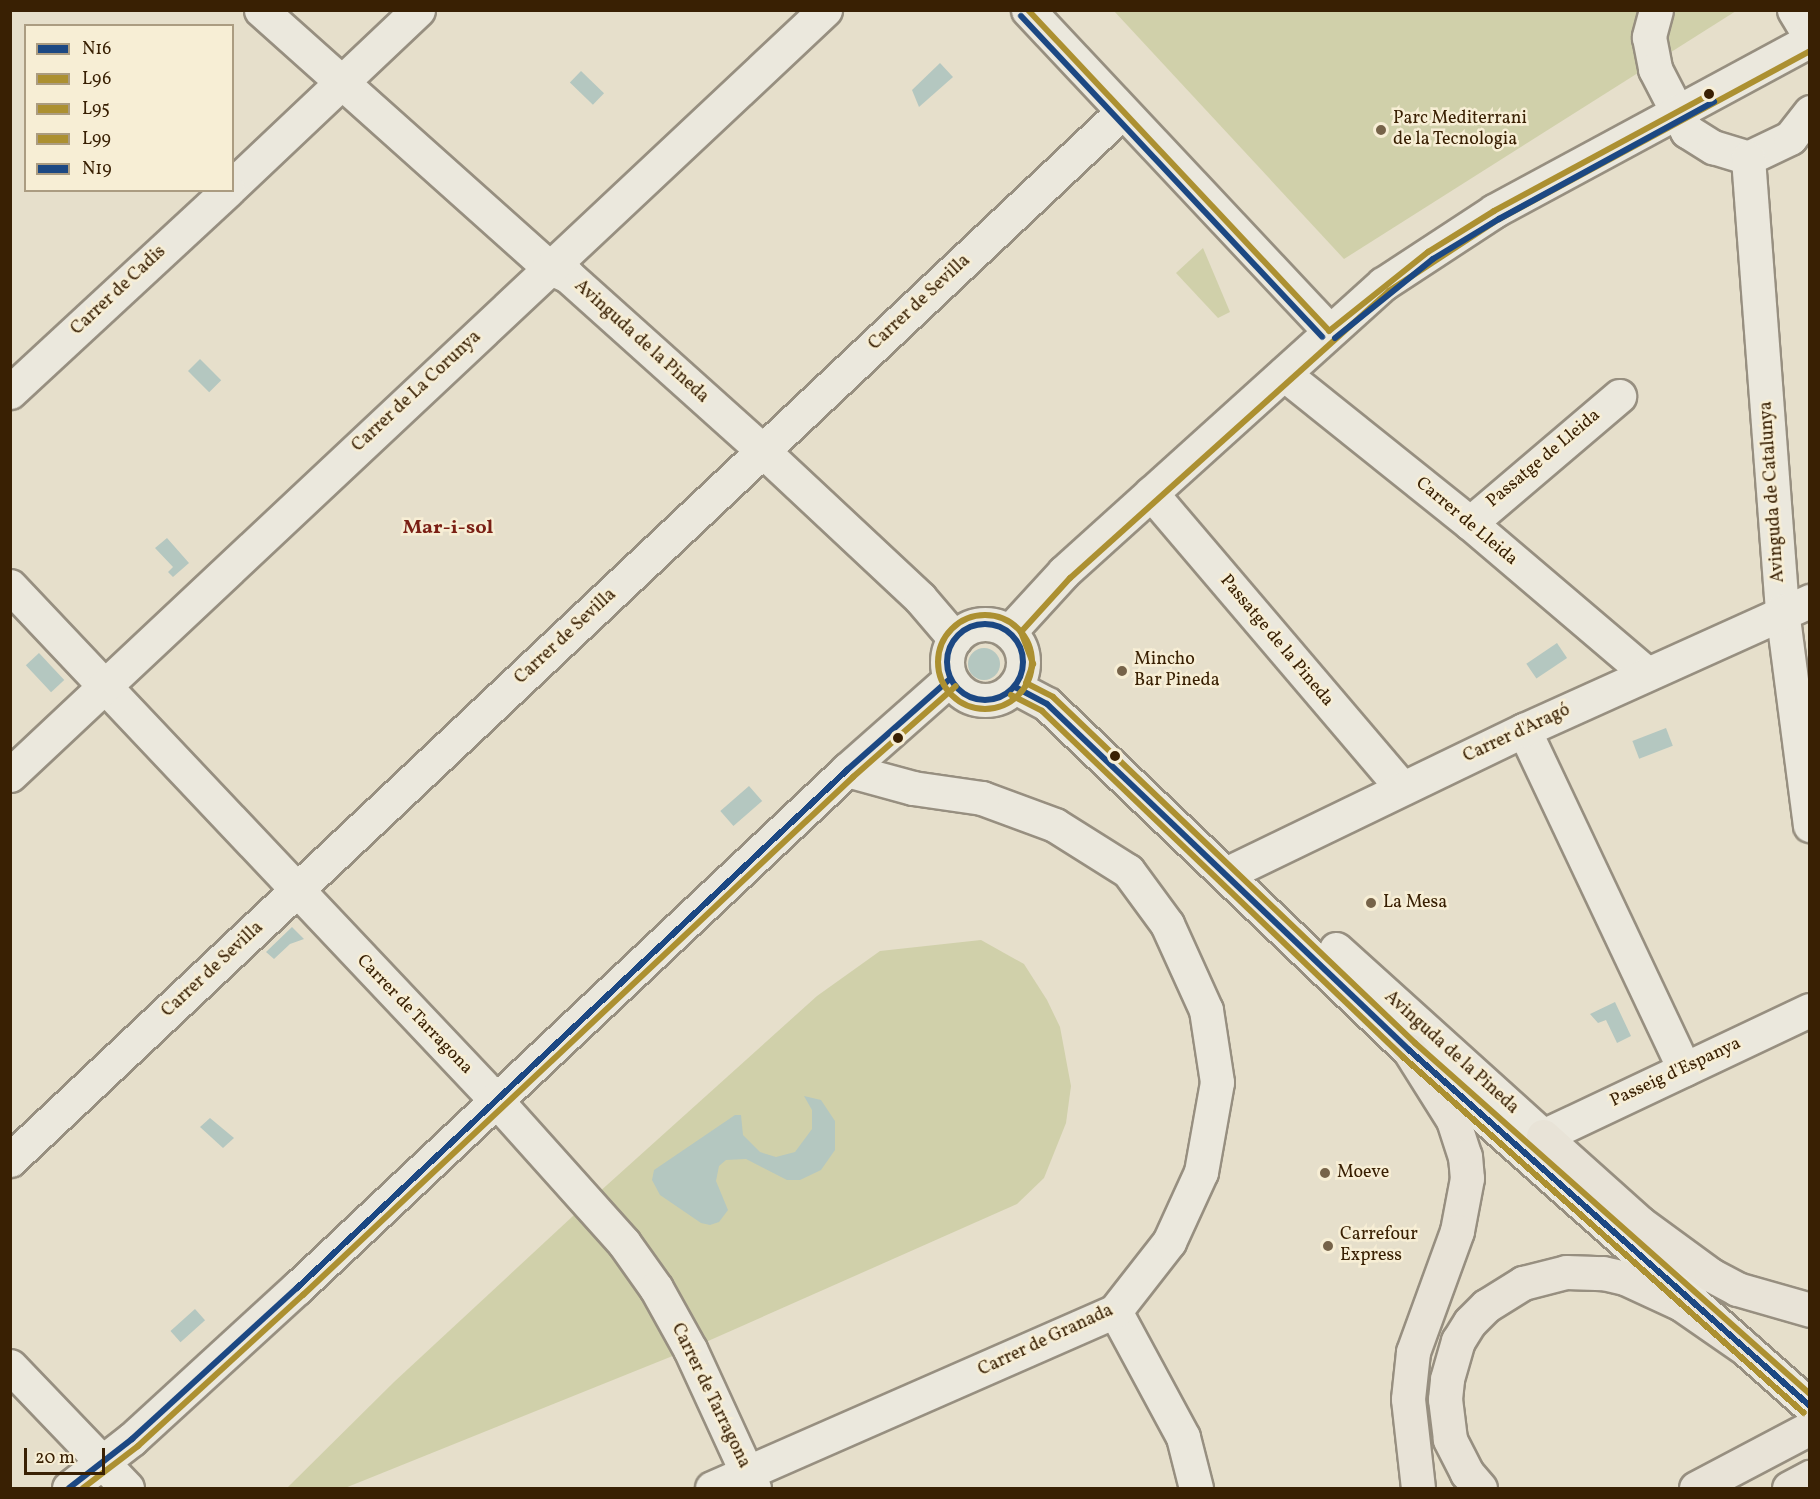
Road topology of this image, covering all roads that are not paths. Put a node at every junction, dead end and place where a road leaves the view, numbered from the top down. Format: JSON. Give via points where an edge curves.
{"nodes":[{"id":1,"x":261,"y":10,"type":"edge"},
{"id":2,"x":418,"y":10,"type":"edge"},
{"id":3,"x":825,"y":10,"type":"edge"},
{"id":4,"x":1028,"y":10,"type":"edge"},
{"id":5,"x":1656,"y":10,"type":"edge"},
{"id":6,"x":1794,"y":10,"type":"edge"},
{"id":7,"x":1809,"y":38,"type":"edge"},
{"id":8,"x":343,"y":83,"type":"junction"},
{"id":9,"x":1676,"y":112,"type":"junction"},
{"id":10,"x":1809,"y":112,"type":"edge"},
{"id":11,"x":1121,"y":113,"type":"junction"},
{"id":12,"x":1748,"y":158,"type":"junction"},
{"id":13,"x":234,"y":184,"type":"edge"},
{"id":14,"x":226,"y":192,"type":"edge"},
{"id":15,"x":548,"y":267,"type":"junction"},
{"id":16,"x":1329,"y":331,"type":"junction"},
{"id":17,"x":1284,"y":374,"type":"junction"},
{"id":18,"x":10,"y":392,"type":"edge"},
{"id":19,"x":1619,"y":396,"type":"dead end"},
{"id":20,"x":763,"y":451,"type":"junction"},
{"id":21,"x":1151,"y":493,"type":"junction"},
{"id":22,"x":1470,"y":524,"type":"junction"},
{"id":23,"x":10,"y":586,"type":"edge"},
{"id":24,"x":1796,"y":606,"type":"edge"},
{"id":25,"x":1009,"y":632,"type":"junction"},
{"id":26,"x":955,"y":639,"type":"junction"},
{"id":27,"x":1646,"y":673,"type":"junction"},
{"id":28,"x":950,"y":679,"type":"junction"},
{"id":29,"x":105,"y":686,"type":"junction"},
{"id":30,"x":1015,"y":687,"type":"junction"},
{"id":31,"x":1524,"y":730,"type":"junction"},
{"id":32,"x":847,"y":770,"type":"junction"},
{"id":33,"x":10,"y":775,"type":"edge"},
{"id":34,"x":1402,"y":788,"type":"junction"},
{"id":35,"x":1809,"y":825,"type":"edge"},
{"id":36,"x":1228,"y":873,"type":"junction"},
{"id":37,"x":297,"y":892,"type":"junction"},
{"id":38,"x":1272,"y":915,"type":"junction"},
{"id":39,"x":1809,"y":1010,"type":"edge"},
{"id":40,"x":1409,"y":1050,"type":"junction"},
{"id":41,"x":1684,"y":1069,"type":"junction"},
{"id":42,"x":495,"y":1099,"type":"junction"},
{"id":43,"x":1543,"y":1136,"type":"junction"},
{"id":44,"x":10,"y":1160,"type":"edge"},
{"id":45,"x":1809,"y":1310,"type":"edge"},
{"id":46,"x":1116,"y":1311,"type":"junction"},
{"id":47,"x":1746,"y":1349,"type":"junction"},
{"id":48,"x":10,"y":1366,"type":"edge"},
{"id":49,"x":1809,"y":1406,"type":"edge"},
{"id":50,"x":1809,"y":1428,"type":"edge"},
{"id":51,"x":102,"y":1462,"type":"junction"},
{"id":52,"x":1809,"y":1477,"type":"edge"},
{"id":53,"x":751,"y":1481,"type":"edge"},
{"id":54,"x":69,"y":1488,"type":"edge"},
{"id":55,"x":127,"y":1488,"type":"edge"},
{"id":56,"x":712,"y":1488,"type":"edge"},
{"id":57,"x":1196,"y":1488,"type":"edge"},
{"id":58,"x":1418,"y":1488,"type":"edge"},
{"id":59,"x":1480,"y":1488,"type":"edge"},
{"id":60,"x":1696,"y":1488,"type":"edge"},
{"id":61,"x":1789,"y":1488,"type":"edge"}],
"edges":[{"from":1,"to":8,"type":"street","name":"Avinguda de la Pineda"},
{"from":2,"to":8,"type":"street"},
{"from":3,"to":15,"type":"street","name":"Carrer de La Corunya"},
{"from":4,"to":11,"type":"street"},
{"from":5,"to":9,"type":"street","via":[[1649,37],[1654,69]]},
{"from":6,"to":7,"type":"street"},
{"from":7,"to":9,"type":"street"},
{"from":8,"to":13,"type":"street"},
{"from":8,"to":15,"type":"street","name":"Avinguda de la Pineda"},
{"from":9,"to":12,"type":"street","via":[[1687,132],[1713,147]]},
{"from":9,"to":16,"type":"street","via":[[1494,211],[1428,252]]},
{"from":10,"to":12,"type":"street","via":[[1790,138]]},
{"from":11,"to":16,"type":"street"},
{"from":11,"to":20,"type":"street","name":"Carrer de Sevilla"},
{"from":12,"to":24,"type":"street","name":"Avinguda de Catalunya"},
{"from":14,"to":18,"type":"street","name":"Carrer de Cadis"},
{"from":15,"to":20,"type":"street","name":"Avinguda de la Pineda","via":[[568,276]]},
{"from":15,"to":29,"type":"street","name":"Carrer de La Corunya"},
{"from":16,"to":17,"type":"street"},
{"from":17,"to":21,"type":"street"},
{"from":17,"to":22,"type":"street","name":"Carrer de Lleida"},
{"from":19,"to":22,"type":"street","name":"Passatge de Lleida"},
{"from":20,"to":26,"type":"street","name":"Avinguda de la Pineda","via":[[920,598]]},
{"from":20,"to":37,"type":"street","name":"Carrer de Sevilla"},
{"from":21,"to":25,"type":"street","via":[[1035,600]]},
{"from":21,"to":34,"type":"street","name":"Passatge de la Pineda"},
{"from":22,"to":27,"type":"street","name":"Carrer de Lleida"},
{"from":23,"to":29,"type":"street","name":"Carrer de Tarragona"},
{"from":24,"to":27,"type":"street","name":"Carrer d'Aragó"},
{"from":24,"to":35,"type":"street","name":"Avinguda de Catalunya"},
{"from":25,"to":26,"type":"street","via":[[987,624],[963,631]]},
{"from":25,"to":30,"type":"street","via":[[1018,641],[1023,659]]},
{"from":26,"to":28,"type":"street","via":[[947,662]]},
{"from":27,"to":31,"type":"street","name":"Carrer d'Aragó"},
{"from":28,"to":30,"type":"street","via":[[967,696],[979,700],[1005,696]]},
{"from":28,"to":32,"type":"street"},
{"from":29,"to":33,"type":"street","name":"Carrer de La Corunya"},
{"from":29,"to":37,"type":"street","name":"Carrer de Tarragona"},
{"from":30,"to":36,"type":"street","name":"Avinguda de la Pineda","via":[[1047,704]]},
{"from":31,"to":34,"type":"street","name":"Carrer d'Aragó"},
{"from":31,"to":41,"type":"street"},
{"from":32,"to":42,"type":"street"},
{"from":32,"to":46,"type":"street","name":"Carrer de Granada","via":[[914,788],[982,798],[1055,825],[1128,871],[1167,924],[1206,1010],[1217,1082],[1201,1172],[1169,1242]]},
{"from":34,"to":36,"type":"street","name":"Carrer d'Aragó"},
{"from":36,"to":38,"type":"street","name":"Avinguda de la Pineda"},
{"from":37,"to":42,"type":"street","name":"Carrer de Tarragona"},
{"from":37,"to":44,"type":"street","name":"Carrer de Sevilla"},
{"from":38,"to":40,"type":"street","name":"Avinguda de la Pineda"},
{"from":38,"to":43,"type":"street","name":"Avinguda de la Pineda","via":[[1290,914],[1303,919]]},
{"from":39,"to":41,"type":"street","name":"Passeig d'Espanya"},
{"from":40,"to":47,"type":"street","name":"Avinguda de la Pineda"},
{"from":40,"to":58,"type":"highway","via":[[1454,1120],[1467,1178],[1457,1231],[1413,1352],[1408,1399]]},
{"from":41,"to":43,"type":"street","name":"Passeig d'Espanya"},
{"from":42,"to":51,"type":"street","via":[[297,1288]]},
{"from":42,"to":53,"type":"street","name":"Carrer de Tarragona","via":[[624,1243],[656,1288],[690,1349]]},
{"from":43,"to":45,"type":"highway","via":[[1640,1223],[1711,1275],[1737,1289]]},
{"from":46,"to":53,"type":"street","name":"Carrer de Granada"},
{"from":46,"to":57,"type":"street","via":[[1183,1437]]},
{"from":47,"to":49,"type":"street","name":"Avinguda de la Pineda"},
{"from":47,"to":59,"type":"highway","via":[[1681,1304],[1603,1272],[1566,1272],[1523,1283],[1503,1293],[1470,1322],[1458,1341],[1447,1379],[1450,1439],[1467,1473]]},
{"from":48,"to":51,"type":"street"},
{"from":50,"to":60,"type":"highway"},
{"from":51,"to":54,"type":"street"},
{"from":51,"to":55,"type":"street"},
{"from":52,"to":61,"type":"highway"},
{"from":53,"to":56,"type":"street","name":"Carrer de Granada"}]}
